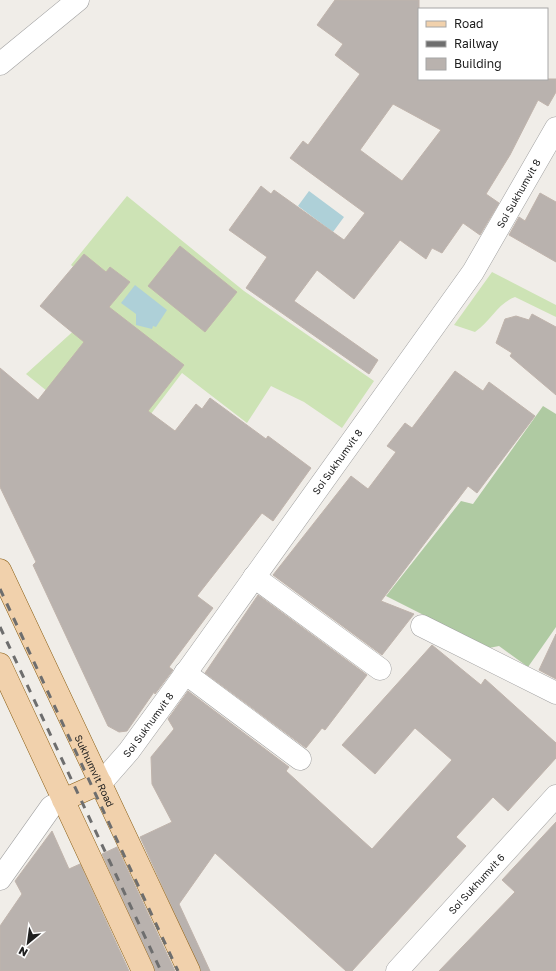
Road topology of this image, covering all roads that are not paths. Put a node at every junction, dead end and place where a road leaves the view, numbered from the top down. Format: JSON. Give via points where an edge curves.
{"nodes":[{"id":1,"x":78,"y":0,"type":"edge"},
{"id":2,"x":0,"y":64,"type":"edge"},
{"id":3,"x":556,"y":128,"type":"edge"},
{"id":4,"x":0,"y":570,"type":"edge"},
{"id":5,"x":254,"y":577,"type":"junction"},
{"id":6,"x":422,"y":626,"type":"dead end"},
{"id":7,"x":0,"y":664,"type":"edge"},
{"id":8,"x":380,"y":670,"type":"dead end"},
{"id":9,"x":185,"y":673,"type":"junction"},
{"id":10,"x":556,"y":693,"type":"edge"},
{"id":11,"x":300,"y":759,"type":"dead end"},
{"id":12,"x":101,"y":783,"type":"junction"},
{"id":13,"x":556,"y":796,"type":"edge"},
{"id":14,"x":63,"y":800,"type":"junction"},
{"id":15,"x":0,"y":879,"type":"edge"},
{"id":16,"x":136,"y":967,"type":"edge"},
{"id":17,"x":189,"y":971,"type":"edge"},
{"id":18,"x":397,"y":971,"type":"edge"}],
"edges":[{"from":1,"to":2,"type":"street"},
{"from":3,"to":5,"type":"street","name":"Soi Sukhumvit 8","via":[[473,272]]},
{"from":4,"to":12,"type":"main road","name":"Sukhumvit Road"},
{"from":5,"to":8,"type":"street"},
{"from":5,"to":9,"type":"street","name":"Soi Sukhumvit 8"},
{"from":6,"to":10,"type":"street"},
{"from":7,"to":14,"type":"main road"},
{"from":9,"to":11,"type":"street"},
{"from":9,"to":12,"type":"street","name":"Soi Sukhumvit 8","via":[[129,751]]},
{"from":12,"to":14,"type":"main road"},
{"from":12,"to":17,"type":"main road","name":"Sukhumvit Road"},
{"from":13,"to":18,"type":"street","name":"Soi Sukhumvit 6"},
{"from":14,"to":15,"type":"street","via":[[50,807]]},
{"from":14,"to":16,"type":"main road"}]}
